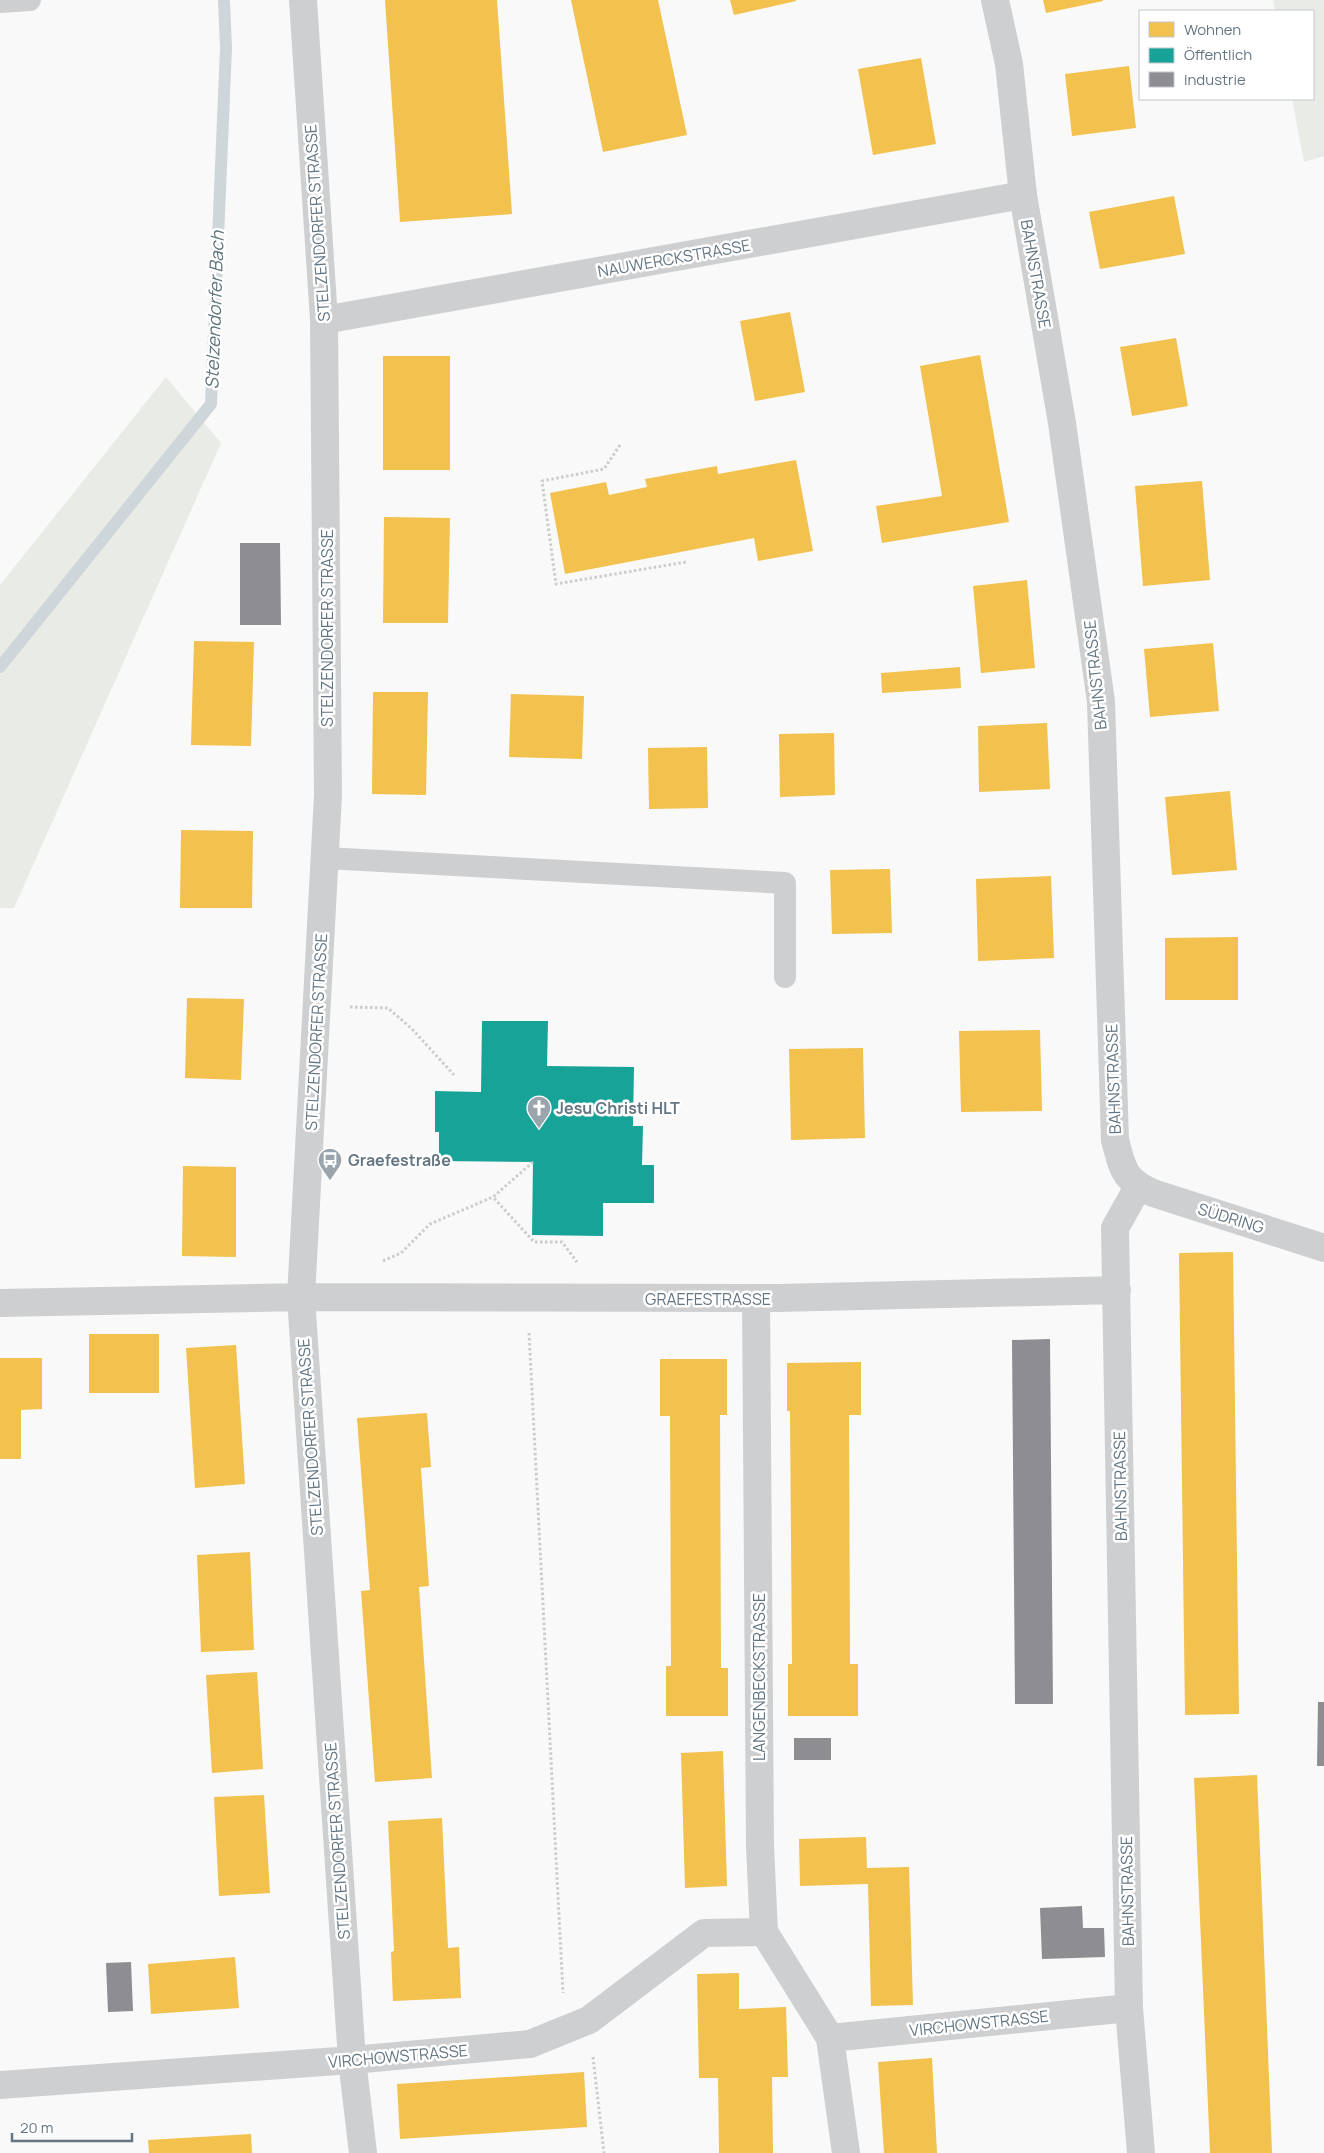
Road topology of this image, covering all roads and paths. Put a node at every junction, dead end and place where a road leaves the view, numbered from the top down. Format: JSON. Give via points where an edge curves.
{"nodes":[{"id":1,"x":30,"y":0,"type":"edge"},
{"id":2,"x":303,"y":0,"type":"edge"},
{"id":3,"x":995,"y":0,"type":"edge"},
{"id":4,"x":0,"y":2,"type":"edge"},
{"id":5,"x":1023,"y":195,"type":"junction"},
{"id":6,"x":324,"y":320,"type":"junction"},
{"id":7,"x":620,"y":445,"type":"dead end"},
{"id":8,"x":686,"y":562,"type":"dead end"},
{"id":9,"x":325,"y":858,"type":"junction"},
{"id":10,"x":785,"y":977,"type":"dead end"},
{"id":11,"x":317,"y":1006,"type":"junction"},
{"id":12,"x":454,"y":1075,"type":"dead end"},
{"id":13,"x":533,"y":1162,"type":"dead end"},
{"id":14,"x":1138,"y":1187,"type":"junction"},
{"id":15,"x":493,"y":1197,"type":"junction"},
{"id":16,"x":1324,"y":1248,"type":"edge"},
{"id":17,"x":578,"y":1263,"type":"dead end"},
{"id":18,"x":374,"y":1265,"type":"dead end"},
{"id":19,"x":1117,"y":1290,"type":"junction"},
{"id":20,"x":301,"y":1297,"type":"junction"},
{"id":21,"x":756,"y":1298,"type":"junction"},
{"id":22,"x":527,"y":1299,"type":"junction"},
{"id":23,"x":0,"y":1303,"type":"edge"},
{"id":24,"x":764,"y":1932,"type":"junction"},
{"id":25,"x":1129,"y":2008,"type":"junction"},
{"id":26,"x":589,"y":2020,"type":"junction"},
{"id":27,"x":830,"y":2038,"type":"junction"},
{"id":28,"x":352,"y":2060,"type":"junction"},
{"id":29,"x":0,"y":2085,"type":"edge"},
{"id":30,"x":364,"y":2153,"type":"edge"},
{"id":31,"x":604,"y":2153,"type":"edge"},
{"id":32,"x":846,"y":2153,"type":"edge"},
{"id":33,"x":1141,"y":2153,"type":"edge"}],
"edges":[{"from":1,"to":4,"type":"lane"},
{"from":2,"to":6,"type":"street","name":"STELZENDORFER STRASSE"},
{"from":3,"to":5,"type":"street","name":"BAHNSTRASSE","via":[[1009,64]]},
{"from":5,"to":6,"type":"street","name":"NAUWERCKSTRASSE"},
{"from":5,"to":14,"type":"street","name":"BAHNSTRASSE","via":[[1062,423],[1101,702],[1115,1140],[1123,1170]]},
{"from":6,"to":9,"type":"street","name":"STELZENDORFER STRASSE","via":[[328,795]]},
{"from":7,"to":8,"type":"path","via":[[604,469],[542,481],[556,584]]},
{"from":9,"to":10,"type":"lane","via":[[785,883]]},
{"from":9,"to":11,"type":"street","name":"STELZENDORFER STRASSE"},
{"from":11,"to":12,"type":"path","via":[[388,1008]]},
{"from":11,"to":20,"type":"street","name":"STELZENDORFER STRASSE"},
{"from":13,"to":15,"type":"path"},
{"from":14,"to":16,"type":"street","name":"SÜDRING"},
{"from":14,"to":19,"type":"street","name":"BAHNSTRASSE","via":[[1115,1228]]},
{"from":15,"to":17,"type":"path","via":[[534,1242],[562,1242]]},
{"from":15,"to":18,"type":"path","via":[[430,1224],[401,1253]]},
{"from":19,"to":21,"type":"street","name":"GRAEFESTRASSE"},
{"from":19,"to":25,"type":"street","name":"BAHNSTRASSE"},
{"from":20,"to":22,"type":"street","name":"GRAEFESTRASSE"},
{"from":20,"to":23,"type":"street","name":"GRAEFESTRASSE"},
{"from":20,"to":28,"type":"street","name":"STELZENDORFER STRASSE"},
{"from":21,"to":22,"type":"street","name":"GRAEFESTRASSE"},
{"from":21,"to":24,"type":"street","name":"LANGENBECKSTRASSE","via":[[760,1846]]},
{"from":22,"to":26,"type":"path","via":[[564,2001]]},
{"from":24,"to":26,"type":"street","name":"VIRCHOWSTRASSE","via":[[704,1933]]},
{"from":24,"to":27,"type":"street","name":"LANGENBECKSTRASSE"},
{"from":25,"to":27,"type":"street","name":"VIRCHOWSTRASSE"},
{"from":25,"to":33,"type":"street","name":"BAHNSTRASSE"},
{"from":26,"to":28,"type":"street","name":"VIRCHOWSTRASSE","via":[[530,2044]]},
{"from":26,"to":31,"type":"path"},
{"from":27,"to":32,"type":"street"},
{"from":28,"to":29,"type":"street","name":"VIRCHOWSTRASSE"},
{"from":28,"to":30,"type":"street","name":"STELZENDORFER STRASSE"}]}
